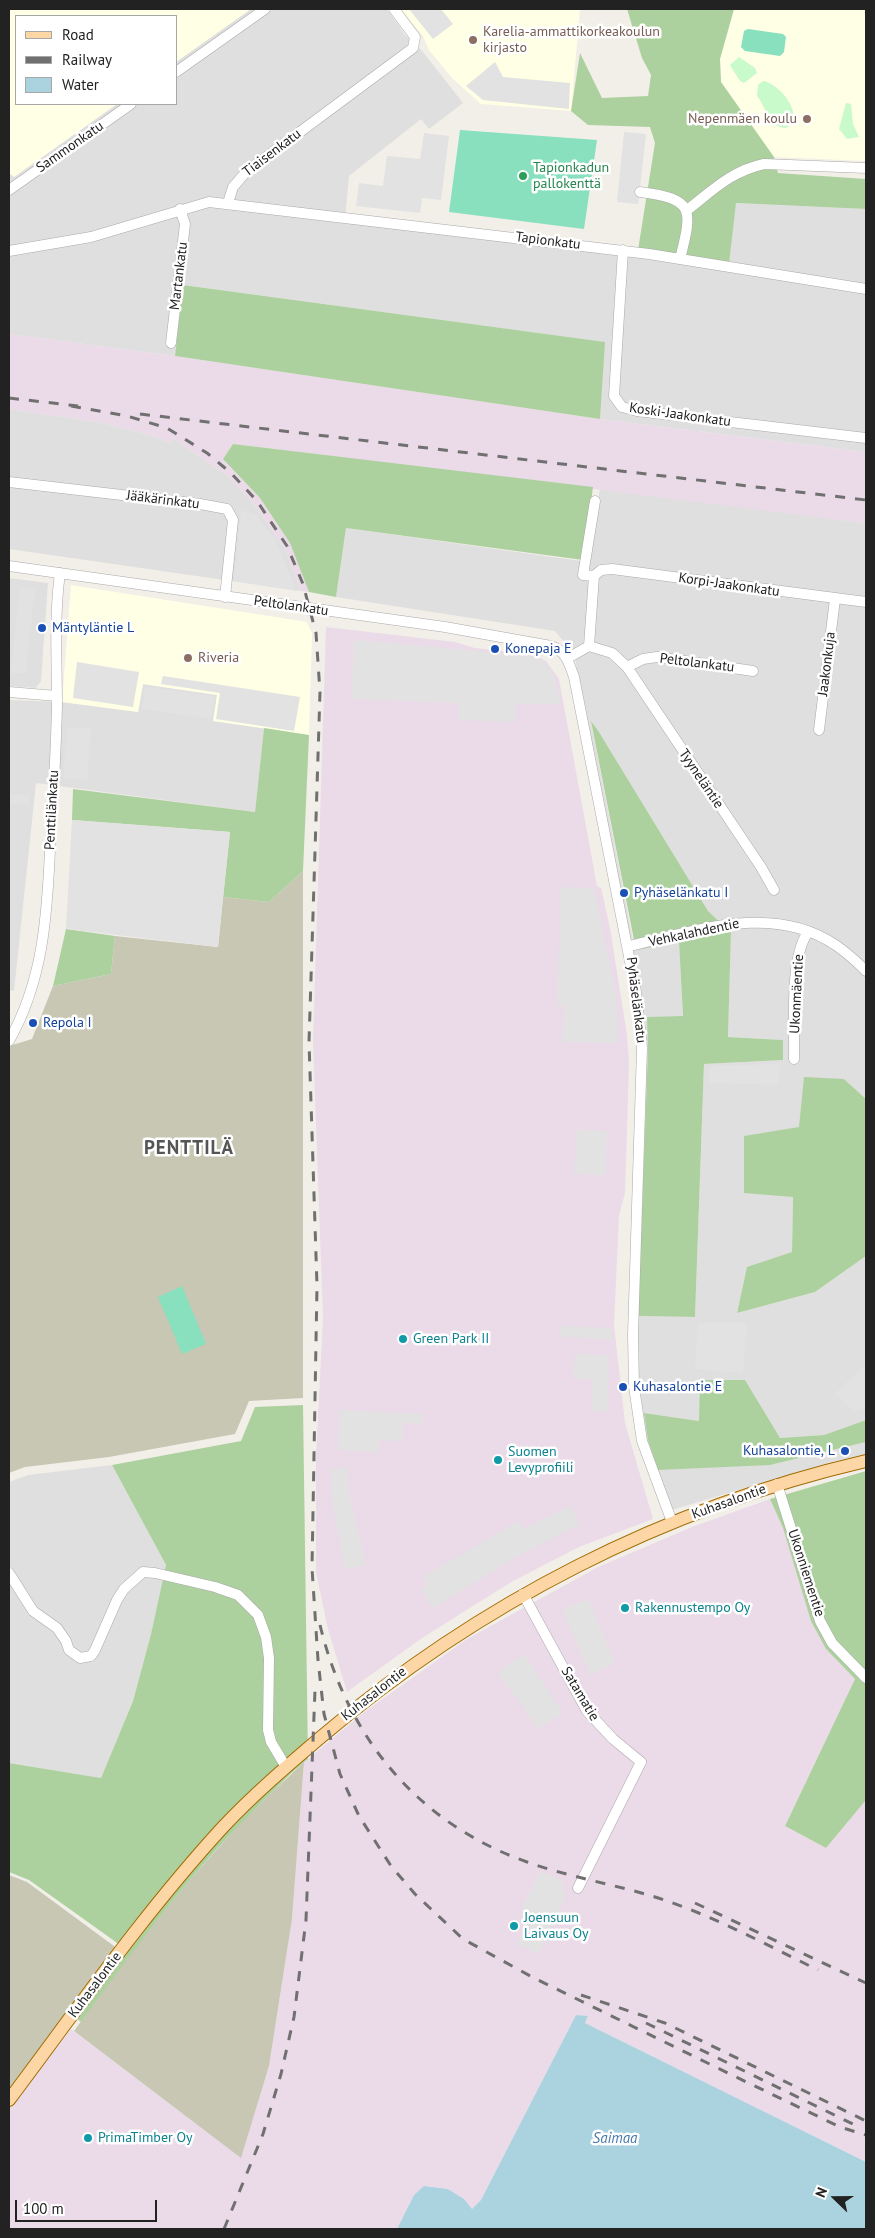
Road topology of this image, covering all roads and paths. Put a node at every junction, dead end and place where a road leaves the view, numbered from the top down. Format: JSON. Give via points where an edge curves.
{"nodes":[{"id":1,"x":265,"y":9,"type":"edge"},
{"id":2,"x":394,"y":9,"type":"edge"},
{"id":3,"x":178,"y":71,"type":"edge"},
{"id":4,"x":130,"y":105,"type":"edge"},
{"id":5,"x":866,"y":168,"type":"edge"},
{"id":6,"x":9,"y":190,"type":"edge"},
{"id":7,"x":640,"y":192,"type":"dead end"},
{"id":8,"x":228,"y":203,"type":"junction"},
{"id":9,"x":180,"y":209,"type":"junction"},
{"id":10,"x":686,"y":211,"type":"junction"},
{"id":11,"x":623,"y":250,"type":"junction"},
{"id":12,"x":9,"y":251,"type":"edge"},
{"id":13,"x":680,"y":259,"type":"junction"},
{"id":14,"x":866,"y":289,"type":"edge"},
{"id":15,"x":171,"y":343,"type":"dead end"},
{"id":16,"x":866,"y":438,"type":"edge"},
{"id":17,"x":9,"y":482,"type":"edge"},
{"id":18,"x":595,"y":501,"type":"dead end"},
{"id":19,"x":9,"y":566,"type":"edge"},
{"id":20,"x":60,"y":572,"type":"junction"},
{"id":21,"x":594,"y":576,"type":"junction"},
{"id":22,"x":225,"y":597,"type":"junction"},
{"id":23,"x":835,"y":599,"type":"junction"},
{"id":24,"x":866,"y":602,"type":"edge"},
{"id":25,"x":589,"y":646,"type":"junction"},
{"id":26,"x":568,"y":658,"type":"junction"},
{"id":27,"x":628,"y":667,"type":"junction"},
{"id":28,"x":753,"y":671,"type":"dead end"},
{"id":29,"x":9,"y":692,"type":"edge"},
{"id":30,"x":57,"y":696,"type":"junction"},
{"id":31,"x":819,"y":730,"type":"dead end"},
{"id":32,"x":774,"y":890,"type":"dead end"},
{"id":33,"x":808,"y":932,"type":"junction"},
{"id":34,"x":629,"y":946,"type":"junction"},
{"id":35,"x":866,"y":970,"type":"edge"},
{"id":36,"x":9,"y":1041,"type":"edge"},
{"id":37,"x":794,"y":1059,"type":"dead end"},
{"id":38,"x":866,"y":1461,"type":"edge"},
{"id":39,"x":777,"y":1484,"type":"junction"},
{"id":40,"x":672,"y":1522,"type":"junction"},
{"id":41,"x":9,"y":1573,"type":"edge"},
{"id":42,"x":524,"y":1594,"type":"junction"},
{"id":43,"x":866,"y":1678,"type":"edge"},
{"id":44,"x":286,"y":1767,"type":"junction"},
{"id":45,"x":578,"y":1888,"type":"dead end"},
{"id":46,"x":9,"y":2100,"type":"edge"}],
"edges":[{"from":1,"to":3,"type":"street"},
{"from":2,"to":8,"type":"street","name":"Tiaisenkatu","via":[[414,37],[413,48],[246,172],[233,187]]},
{"from":4,"to":6,"type":"street","name":"Sammonkatu"},
{"from":5,"to":10,"type":"street","via":[[755,166],[721,182]]},
{"from":7,"to":10,"type":"street","via":[[673,197],[682,203]]},
{"from":8,"to":9,"type":"street","via":[[209,202]]},
{"from":8,"to":11,"type":"street","name":"Tapionkatu"},
{"from":9,"to":12,"type":"street","via":[[91,237]]},
{"from":9,"to":15,"type":"street","name":"Martankatu","via":[[185,224]]},
{"from":10,"to":13,"type":"street"},
{"from":11,"to":13,"type":"street","name":"Tapionkatu"},
{"from":11,"to":16,"type":"street","name":"Koski-Jaakonkatu","via":[[614,396],[622,407]]},
{"from":13,"to":14,"type":"street","name":"Tapionkatu"},
{"from":17,"to":22,"type":"street","name":"Jääkärinkatu","via":[[227,509],[233,520]]},
{"from":18,"to":21,"type":"street","via":[[583,575]]},
{"from":19,"to":20,"type":"street","name":"Peltolankatu"},
{"from":20,"to":22,"type":"street","name":"Peltolankatu"},
{"from":20,"to":30,"type":"street","name":"Penttilänkatu","via":[[55,639]]},
{"from":21,"to":23,"type":"street","name":"Korpi-Jaakonkatu","via":[[601,570],[612,568]]},
{"from":21,"to":25,"type":"street"},
{"from":22,"to":26,"type":"street","name":"Peltolankatu","via":[[445,627],[556,648]]},
{"from":23,"to":24,"type":"street","name":"Korpi-Jaakonkatu"},
{"from":23,"to":31,"type":"street","name":"Jaakonkuja"},
{"from":25,"to":26,"type":"street"},
{"from":25,"to":27,"type":"street","via":[[612,653]]},
{"from":26,"to":34,"type":"street","name":"Pyhäselänkatu"},
{"from":27,"to":28,"type":"street","name":"Peltolankatu","via":[[643,659],[657,657]]},
{"from":27,"to":32,"type":"street","name":"Tyyneläntie"},
{"from":29,"to":30,"type":"street"},
{"from":30,"to":36,"type":"street","name":"Penttilänkatu","via":[[50,867],[43,944],[33,988]]},
{"from":33,"to":34,"type":"street","name":"Vehkalahdentie","via":[[783,925],[745,922]]},
{"from":33,"to":35,"type":"street","name":"Vehkalahdentie","via":[[836,945]]},
{"from":33,"to":37,"type":"street","name":"Ukonmäentie","via":[[800,943],[796,971]]},
{"from":34,"to":40,"type":"street","name":"Pyhäselänkatu","via":[[642,1048],[632,1335],[634,1387],[642,1440]]},
{"from":38,"to":39,"type":"main road","name":"Kuhasalontie"},
{"from":39,"to":40,"type":"main road","name":"Kuhasalontie"},
{"from":39,"to":43,"type":"street","name":"Ukonniementie","via":[[820,1620],[832,1643]]},
{"from":40,"to":42,"type":"main road","name":"Kuhasalontie","via":[[588,1559]]},
{"from":41,"to":44,"type":"street","via":[[33,1611],[57,1628],[69,1650],[80,1658],[91,1656],[117,1600],[124,1589],[144,1572],[238,1595],[258,1615],[266,1637],[270,1682],[268,1730],[271,1742]]},
{"from":42,"to":44,"type":"main road","name":"Kuhasalontie","via":[[390,1680]]},
{"from":42,"to":45,"type":"street","name":"Satamatie","via":[[587,1711],[613,1739],[641,1762]]},
{"from":44,"to":46,"type":"main road","name":"Kuhasalontie","via":[[181,1874]]}]}
